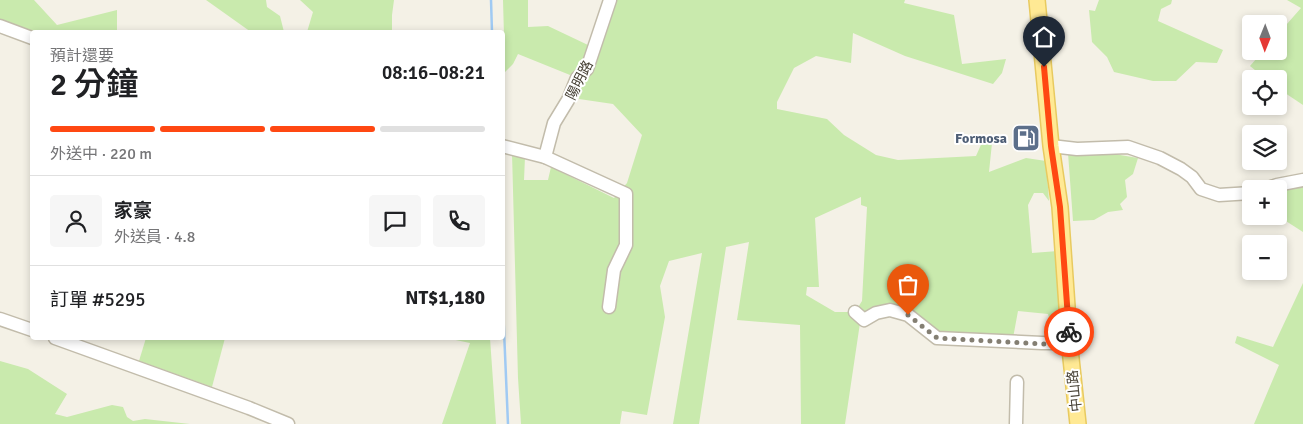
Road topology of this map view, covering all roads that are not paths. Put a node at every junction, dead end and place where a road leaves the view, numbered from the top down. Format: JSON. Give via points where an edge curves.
{"nodes":[{"id":1,"x":610,"y":0,"type":"edge"},
{"id":2,"x":1038,"y":0,"type":"edge"},
{"id":3,"x":0,"y":26,"type":"edge"},
{"id":4,"x":30,"y":37,"type":"edge"},
{"id":5,"x":1051,"y":146,"type":"junction"},
{"id":6,"x":505,"y":147,"type":"edge"},
{"id":7,"x":545,"y":157,"type":"junction"},
{"id":8,"x":1303,"y":180,"type":"edge"},
{"id":9,"x":1287,"y":183,"type":"edge"},
{"id":10,"x":1242,"y":194,"type":"edge"},
{"id":11,"x":609,"y":307,"type":"dead end"},
{"id":12,"x":856,"y":312,"type":"dead end"},
{"id":13,"x":0,"y":319,"type":"edge"},
{"id":14,"x":30,"y":329,"type":"edge"},
{"id":15,"x":61,"y":340,"type":"edge"},
{"id":16,"x":1070,"y":343,"type":"junction"},
{"id":17,"x":1017,"y":382,"type":"dead end"},
{"id":18,"x":288,"y":424,"type":"edge"},
{"id":19,"x":1016,"y":424,"type":"edge"},
{"id":20,"x":1078,"y":424,"type":"edge"}],
"edges":[{"from":1,"to":7,"type":"street","name":"陽明路","via":[[587,69],[577,78],[554,123]]},
{"from":2,"to":5,"type":"main road","name":"中山路"},
{"from":3,"to":4,"type":"street"},
{"from":5,"to":10,"type":"street","via":[[1077,149],[1128,147],[1160,158],[1192,177],[1201,189],[1219,195]]},
{"from":5,"to":16,"type":"main road","name":"中山路","via":[[1060,207]]},
{"from":6,"to":7,"type":"street"},
{"from":7,"to":11,"type":"street","via":[[626,194],[626,245],[614,270]]},
{"from":8,"to":9,"type":"street"},
{"from":12,"to":16,"type":"street","via":[[864,320],[890,310],[908,315],[937,338]]},
{"from":13,"to":14,"type":"street"},
{"from":15,"to":18,"type":"street"},
{"from":16,"to":20,"type":"main road","name":"中山路"},
{"from":17,"to":19,"type":"street"}]}
